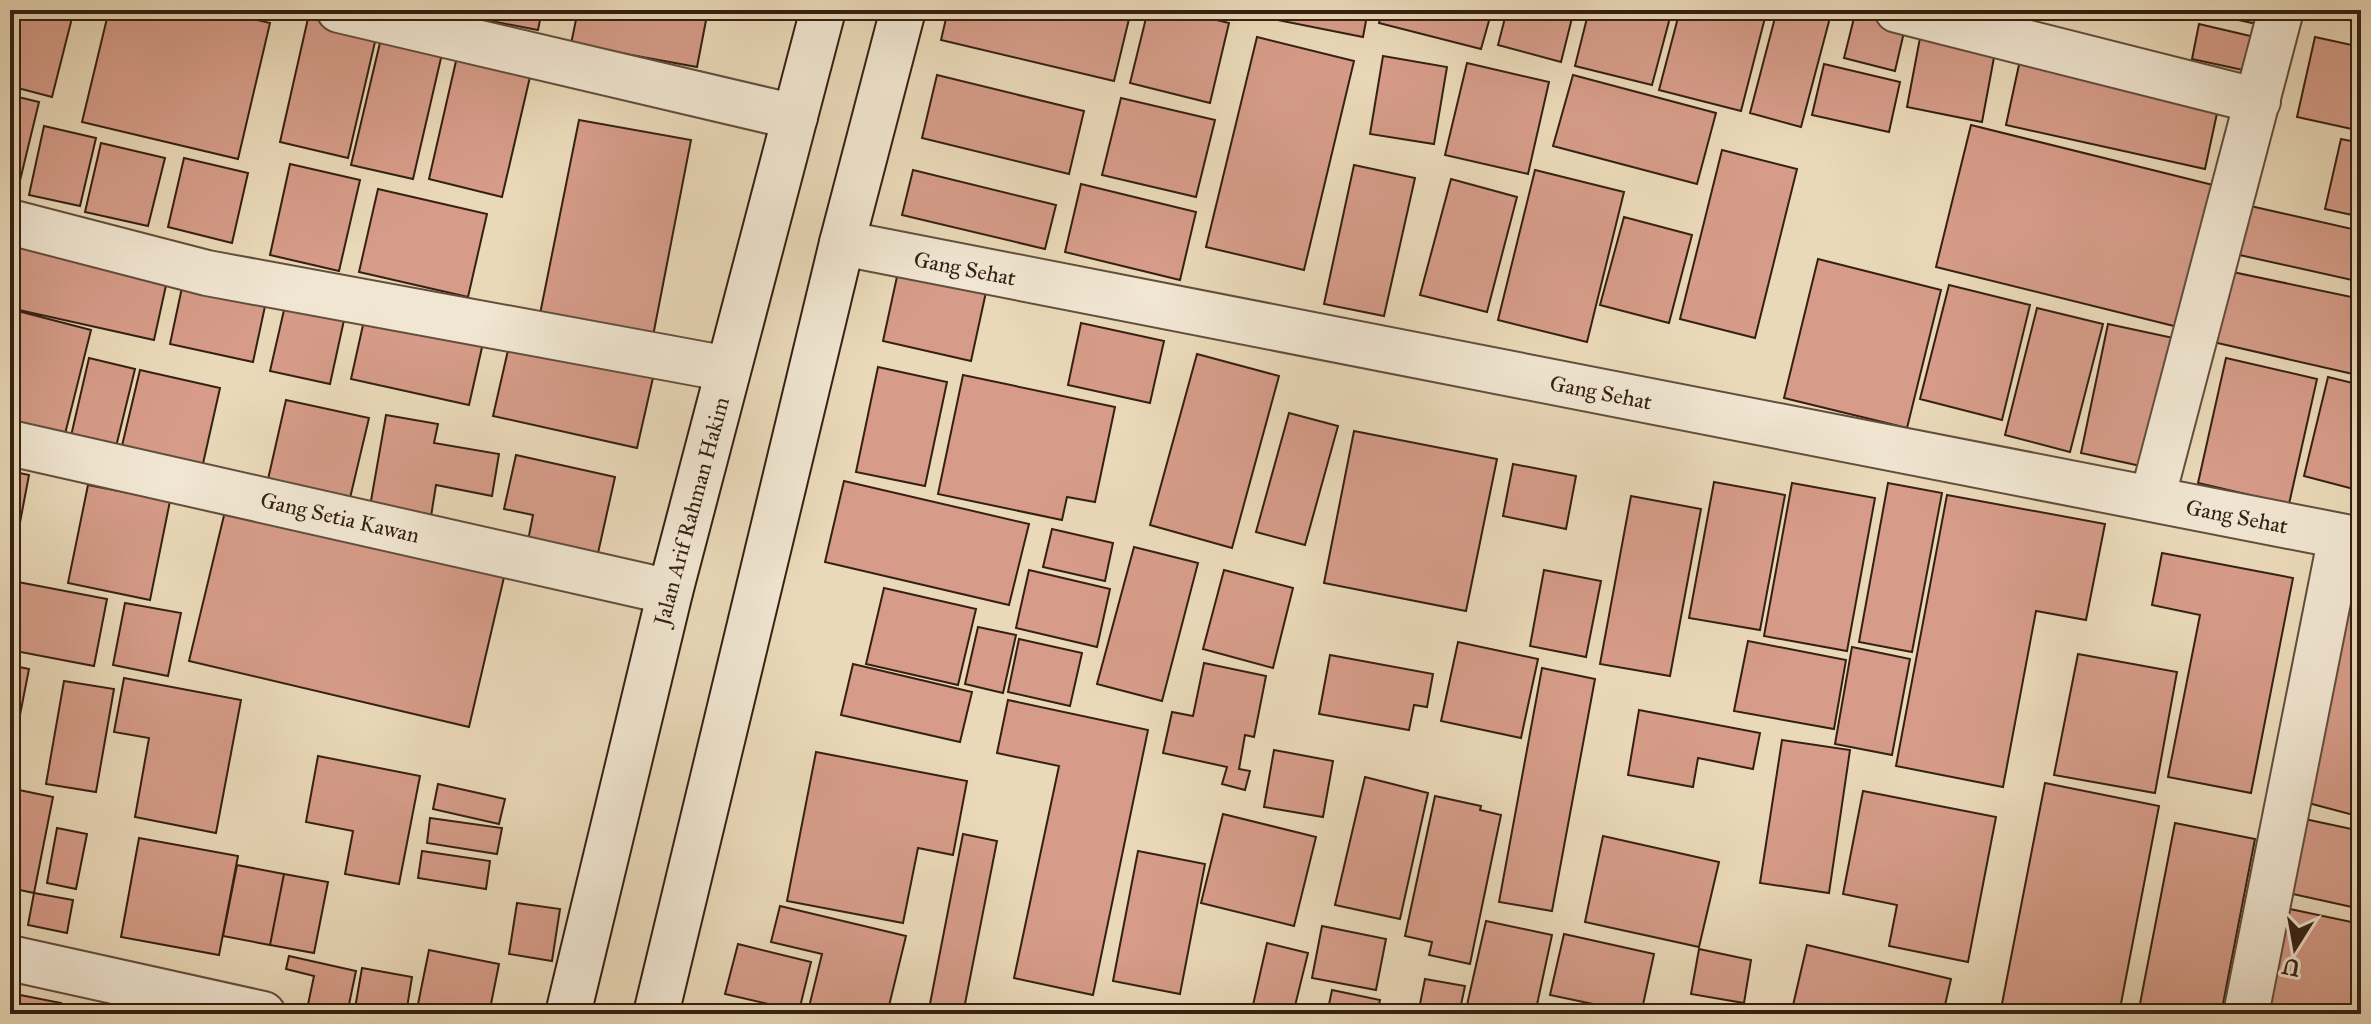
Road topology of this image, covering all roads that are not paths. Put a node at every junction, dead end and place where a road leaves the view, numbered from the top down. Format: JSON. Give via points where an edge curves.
{"nodes":[{"id":1,"x":339,"y":10,"type":"edge"},
{"id":2,"x":823,"y":10,"type":"edge"},
{"id":3,"x":903,"y":10,"type":"edge"},
{"id":4,"x":1897,"y":10,"type":"edge"},
{"id":5,"x":2281,"y":10,"type":"edge"},
{"id":6,"x":2258,"y":101,"type":"junction"},
{"id":7,"x":795,"y":117,"type":"junction"},
{"id":8,"x":10,"y":222,"type":"edge"},
{"id":9,"x":842,"y":243,"type":"junction"},
{"id":10,"x":728,"y":369,"type":"junction"},
{"id":11,"x":10,"y":443,"type":"edge"},
{"id":12,"x":2152,"y":499,"type":"junction"},
{"id":13,"x":2351,"y":538,"type":"edge"},
{"id":14,"x":670,"y":592,"type":"junction"},
{"id":15,"x":10,"y":958,"type":"edge"},
{"id":16,"x":263,"y":1014,"type":"edge"},
{"id":17,"x":568,"y":1014,"type":"edge"},
{"id":18,"x":656,"y":1014,"type":"edge"},
{"id":19,"x":2246,"y":1014,"type":"edge"}],
"edges":[{"from":1,"to":7,"type":"street"},
{"from":2,"to":7,"type":"street","name":"Jalan Arif Rahman Hakim"},
{"from":3,"to":9,"type":"street"},
{"from":4,"to":6,"type":"street"},
{"from":5,"to":6,"type":"street"},
{"from":6,"to":12,"type":"street"},
{"from":7,"to":10,"type":"street","name":"Jalan Arif Rahman Hakim"},
{"from":8,"to":10,"type":"street","via":[[207,273]]},
{"from":9,"to":12,"type":"street","name":"Gang Sehat"},
{"from":9,"to":18,"type":"street"},
{"from":10,"to":14,"type":"street","name":"Jalan Arif Rahman Hakim"},
{"from":11,"to":14,"type":"street","name":"Gang Setia Kawan"},
{"from":12,"to":13,"type":"street","name":"Gang Sehat"},
{"from":13,"to":19,"type":"street"},
{"from":14,"to":17,"type":"street","name":"Jalan Arif Rahman Hakim"},
{"from":15,"to":16,"type":"street"}]}
